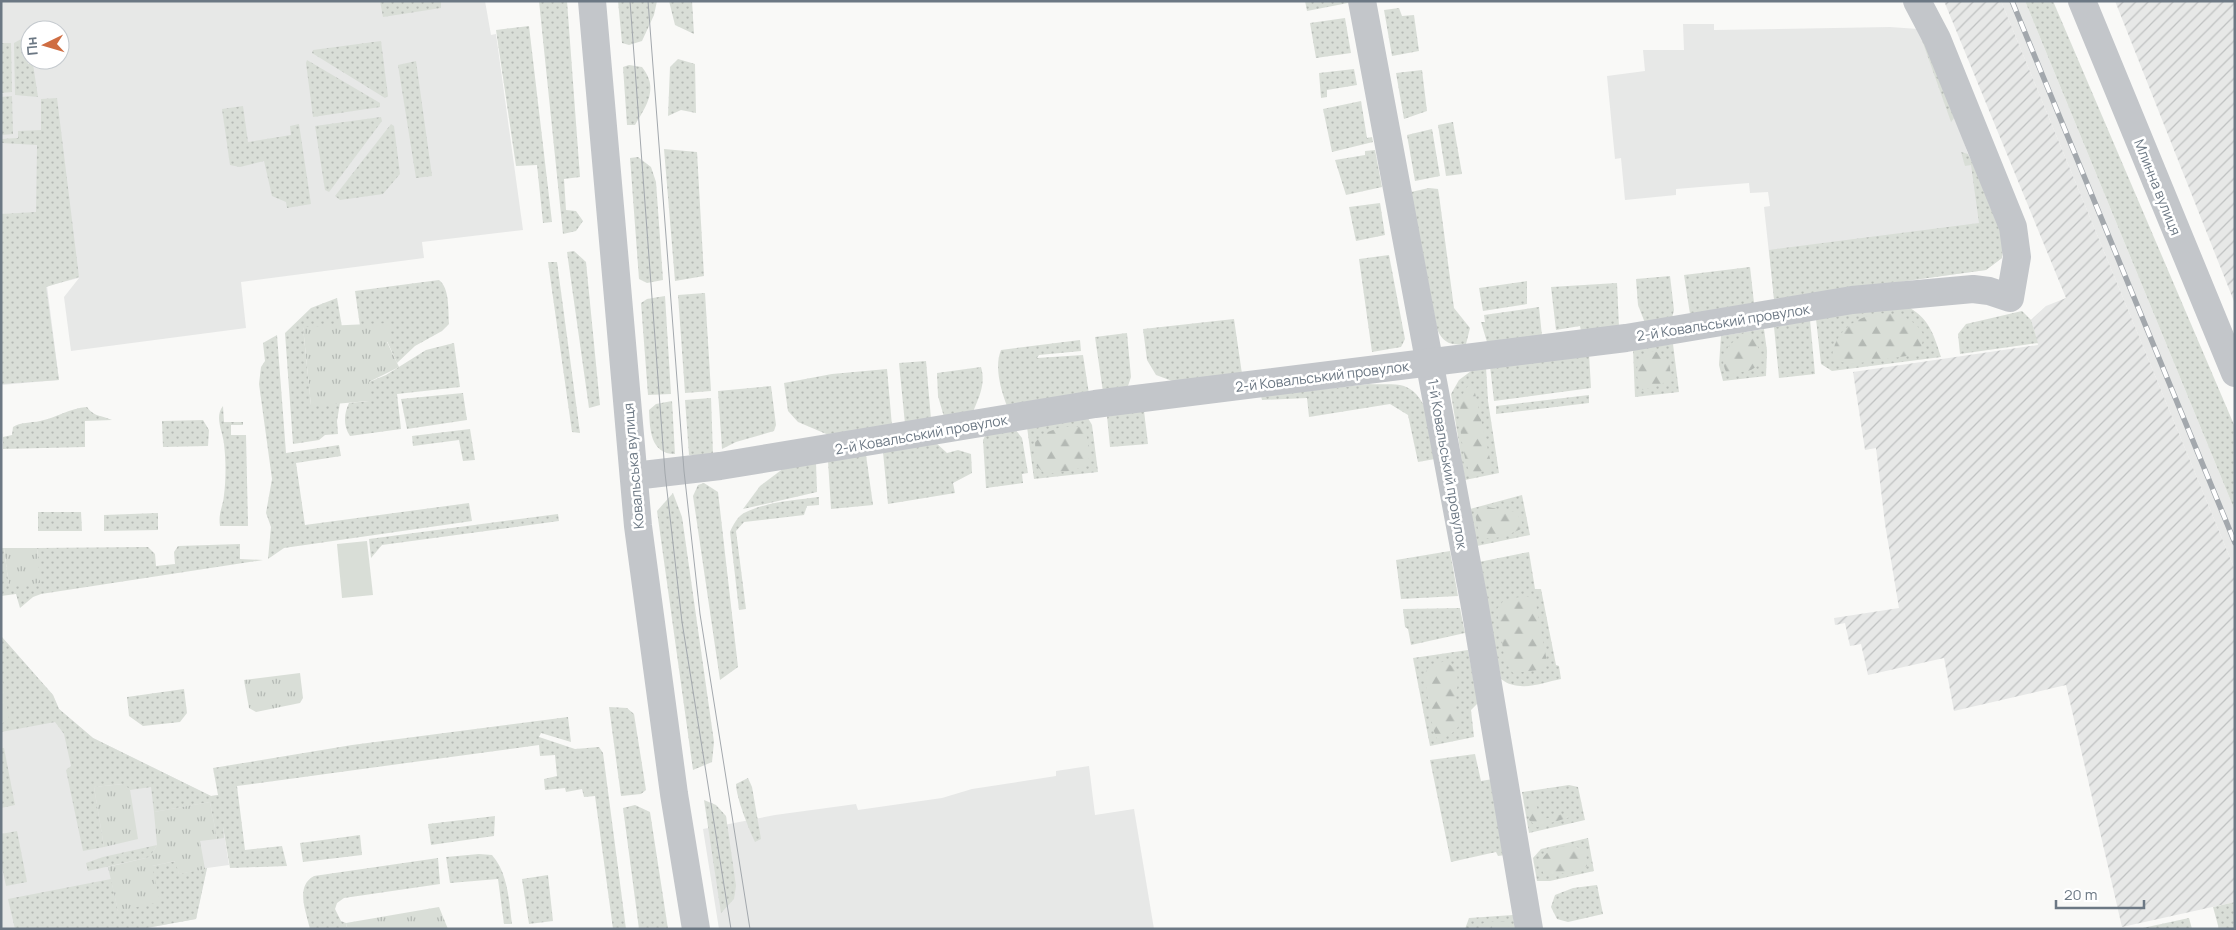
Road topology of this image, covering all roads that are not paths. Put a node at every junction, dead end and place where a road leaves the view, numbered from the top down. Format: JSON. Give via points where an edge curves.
{"nodes":[{"id":1,"x":592,"y":1,"type":"edge"},
{"id":2,"x":1362,"y":1,"type":"edge"},
{"id":3,"x":1917,"y":1,"type":"edge"},
{"id":4,"x":2082,"y":1,"type":"edge"},
{"id":5,"x":1430,"y":362,"type":"junction"},
{"id":6,"x":2235,"y":373,"type":"edge"},
{"id":7,"x":634,"y":476,"type":"junction"},
{"id":8,"x":696,"y":929,"type":"edge"},
{"id":9,"x":1529,"y":929,"type":"edge"}],
"edges":[{"from":1,"to":7,"type":"street","name":"Ковальська вулиця"},
{"from":2,"to":5,"type":"street","name":"1-й Ковальський провулок"},
{"from":3,"to":5,"type":"street","name":"2-й Ковальський провулок","via":[[1937,39],[2013,227],[2017,257],[2010,298],[1973,289],[1916,293],[1801,308],[1631,337]]},
{"from":4,"to":6,"type":"street","name":"Млинна вулиця"},
{"from":5,"to":7,"type":"street","name":"2-й Ковальський провулок","via":[[1096,404],[720,466]]},
{"from":5,"to":9,"type":"street","name":"1-й Ковальський провулок"},
{"from":7,"to":8,"type":"street","name":"Ковальська вулиця","via":[[650,626]]}]}
